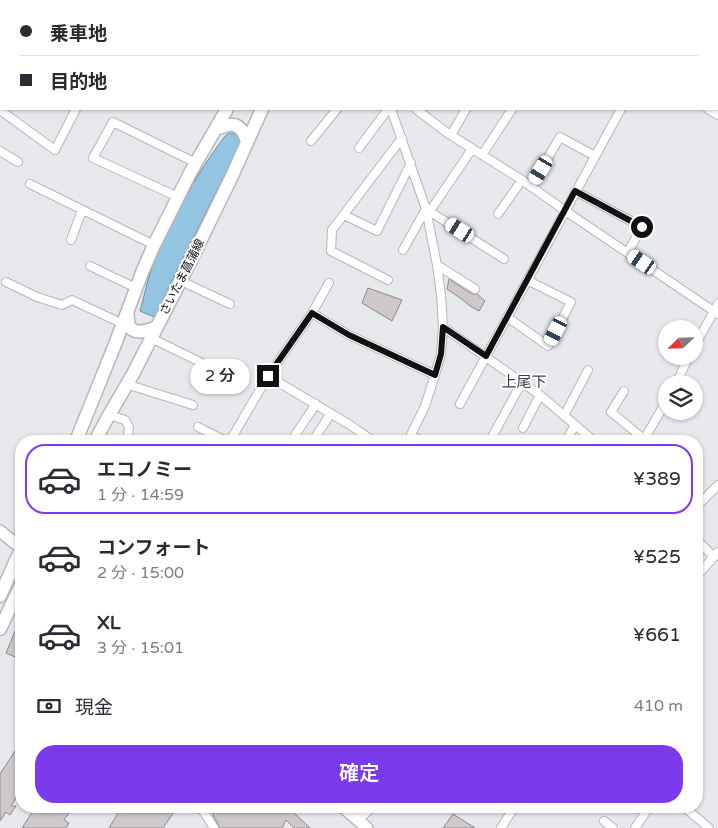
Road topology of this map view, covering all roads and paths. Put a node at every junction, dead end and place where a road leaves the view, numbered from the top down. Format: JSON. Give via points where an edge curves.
{"nodes":[{"id":1,"x":0,"y":110,"type":"edge"},
{"id":2,"x":75,"y":110,"type":"edge"},
{"id":3,"x":226,"y":110,"type":"edge"},
{"id":4,"x":262,"y":110,"type":"edge"},
{"id":5,"x":336,"y":110,"type":"edge"},
{"id":6,"x":389,"y":110,"type":"edge"},
{"id":7,"x":390,"y":110,"type":"edge"},
{"id":8,"x":417,"y":110,"type":"edge"},
{"id":9,"x":465,"y":110,"type":"edge"},
{"id":10,"x":511,"y":110,"type":"edge"},
{"id":11,"x":620,"y":110,"type":"edge"},
{"id":12,"x":216,"y":129,"type":"junction"},
{"id":13,"x":451,"y":135,"type":"junction"},
{"id":14,"x":402,"y":138,"type":"junction"},
{"id":15,"x":246,"y":141,"type":"junction"},
{"id":16,"x":311,"y":142,"type":"dead end"},
{"id":17,"x":359,"y":148,"type":"dead end"},
{"id":18,"x":472,"y":149,"type":"junction"},
{"id":19,"x":0,"y":151,"type":"edge"},
{"id":20,"x":482,"y":155,"type":"junction"},
{"id":21,"x":595,"y":156,"type":"junction"},
{"id":22,"x":18,"y":162,"type":"dead end"},
{"id":23,"x":196,"y":163,"type":"junction"},
{"id":24,"x":411,"y":164,"type":"junction"},
{"id":25,"x":522,"y":180,"type":"junction"},
{"id":26,"x":30,"y":184,"type":"dead end"},
{"id":27,"x":531,"y":187,"type":"junction"},
{"id":28,"x":575,"y":191,"type":"junction"},
{"id":29,"x":178,"y":197,"type":"junction"},
{"id":30,"x":82,"y":210,"type":"junction"},
{"id":31,"x":428,"y":210,"type":"junction"},
{"id":32,"x":564,"y":210,"type":"junction"},
{"id":33,"x":498,"y":214,"type":"dead end"},
{"id":34,"x":344,"y":215,"type":"junction"},
{"id":35,"x":71,"y":240,"type":"dead end"},
{"id":36,"x":154,"y":245,"type":"junction"},
{"id":37,"x":403,"y":250,"type":"dead end"},
{"id":38,"x":628,"y":252,"type":"junction"},
{"id":39,"x":504,"y":259,"type":"dead end"},
{"id":40,"x":437,"y":265,"type":"junction"},
{"id":41,"x":90,"y":266,"type":"dead end"},
{"id":42,"x":388,"y":280,"type":"dead end"},
{"id":43,"x":527,"y":280,"type":"junction"},
{"id":44,"x":181,"y":281,"type":"junction"},
{"id":45,"x":6,"y":282,"type":"dead end"},
{"id":46,"x":329,"y":283,"type":"dead end"},
{"id":47,"x":136,"y":288,"type":"junction"},
{"id":48,"x":475,"y":289,"type":"dead end"},
{"id":49,"x":230,"y":304,"type":"dead end"},
{"id":50,"x":717,"y":310,"type":"edge"},
{"id":51,"x":312,"y":313,"type":"junction"},
{"id":52,"x":507,"y":317,"type":"junction"},
{"id":53,"x":125,"y":318,"type":"junction"},
{"id":54,"x":443,"y":327,"type":"junction"},
{"id":55,"x":154,"y":333,"type":"junction"},
{"id":56,"x":703,"y":333,"type":"edge"},
{"id":57,"x":486,"y":356,"type":"junction"},
{"id":58,"x":202,"y":363,"type":"dead end"},
{"id":59,"x":588,"y":370,"type":"dead end"},
{"id":60,"x":435,"y":375,"type":"junction"},
{"id":61,"x":268,"y":376,"type":"junction"},
{"id":62,"x":522,"y":382,"type":"junction"},
{"id":63,"x":126,"y":384,"type":"junction"},
{"id":64,"x":624,"y":391,"type":"dead end"},
{"id":65,"x":540,"y":395,"type":"junction"},
{"id":66,"x":316,"y":404,"type":"junction"},
{"id":67,"x":460,"y":404,"type":"dead end"},
{"id":68,"x":193,"y":405,"type":"dead end"},
{"id":69,"x":331,"y":413,"type":"junction"},
{"id":70,"x":109,"y":414,"type":"junction"},
{"id":71,"x":564,"y":416,"type":"junction"},
{"id":72,"x":658,"y":416,"type":"edge"},
{"id":73,"x":575,"y":425,"type":"junction"},
{"id":74,"x":198,"y":427,"type":"dead end"},
{"id":75,"x":523,"y":428,"type":"dead end"},
{"id":76,"x":78,"y":435,"type":"edge"},
{"id":77,"x":98,"y":435,"type":"edge"},
{"id":78,"x":127,"y":435,"type":"edge"},
{"id":79,"x":214,"y":435,"type":"edge"},
{"id":80,"x":234,"y":435,"type":"edge"},
{"id":81,"x":296,"y":435,"type":"edge"},
{"id":82,"x":317,"y":435,"type":"edge"},
{"id":83,"x":364,"y":435,"type":"edge"},
{"id":84,"x":411,"y":435,"type":"edge"},
{"id":85,"x":493,"y":435,"type":"edge"},
{"id":86,"x":569,"y":435,"type":"edge"},
{"id":87,"x":587,"y":435,"type":"edge"},
{"id":88,"x":638,"y":435,"type":"edge"},
{"id":89,"x":647,"y":435,"type":"edge"},
{"id":90,"x":718,"y":485,"type":"edge"},
{"id":91,"x":703,"y":500,"type":"edge"},
{"id":92,"x":0,"y":532,"type":"edge"},
{"id":93,"x":15,"y":543,"type":"edge"},
{"id":94,"x":703,"y":544,"type":"edge"},
{"id":95,"x":716,"y":554,"type":"edge"},
{"id":96,"x":15,"y":562,"type":"edge"},
{"id":97,"x":703,"y":569,"type":"edge"},
{"id":98,"x":0,"y":596,"type":"edge"},
{"id":99,"x":15,"y":598,"type":"edge"},
{"id":100,"x":0,"y":629,"type":"edge"},
{"id":101,"x":204,"y":813,"type":"edge"},
{"id":102,"x":348,"y":813,"type":"edge"},
{"id":103,"x":368,"y":813,"type":"edge"},
{"id":104,"x":511,"y":813,"type":"edge"},
{"id":105,"x":645,"y":813,"type":"edge"},
{"id":106,"x":691,"y":813,"type":"edge"},
{"id":107,"x":604,"y":821,"type":"dead end"},
{"id":108,"x":359,"y":825,"type":"edge"},
{"id":109,"x":214,"y":828,"type":"edge"},
{"id":110,"x":501,"y":828,"type":"edge"},
{"id":111,"x":613,"y":828,"type":"edge"},
{"id":112,"x":635,"y":828,"type":"edge"},
{"id":113,"x":709,"y":828,"type":"edge"}],
"edges":[{"from":1,"to":2,"type":"street","via":[[55,150]]},
{"from":3,"to":12,"type":"main road"},
{"from":4,"to":15,"type":"main road","name":"さいたま菖蒲線"},
{"from":5,"to":16,"type":"street"},
{"from":6,"to":17,"type":"street"},
{"from":7,"to":14,"type":"street"},
{"from":8,"to":13,"type":"street"},
{"from":9,"to":13,"type":"street"},
{"from":10,"to":20,"type":"street"},
{"from":11,"to":21,"type":"street"},
{"from":12,"to":15,"type":"main road","via":[[229,124],[238,127],[244,132]]},
{"from":12,"to":23,"type":"main road"},
{"from":13,"to":18,"type":"street"},
{"from":14,"to":24,"type":"street"},
{"from":14,"to":34,"type":"street"},
{"from":15,"to":44,"type":"main road","name":"さいたま菖蒲線"},
{"from":18,"to":20,"type":"street"},
{"from":18,"to":31,"type":"street"},
{"from":19,"to":22,"type":"street"},
{"from":20,"to":25,"type":"street"},
{"from":21,"to":27,"type":"street","via":[[560,137]]},
{"from":21,"to":28,"type":"street"},
{"from":23,"to":29,"type":"main road"},
{"from":23,"to":29,"type":"street","via":[[113,122],[94,158]]},
{"from":24,"to":31,"type":"street"},
{"from":24,"to":34,"type":"street","via":[[377,231]]},
{"from":25,"to":27,"type":"street"},
{"from":25,"to":33,"type":"street"},
{"from":26,"to":30,"type":"street"},
{"from":27,"to":32,"type":"street"},
{"from":28,"to":32,"type":"street"},
{"from":28,"to":38,"type":"street","via":[[642,227]]},
{"from":29,"to":36,"type":"main road"},
{"from":30,"to":35,"type":"street"},
{"from":30,"to":36,"type":"street"},
{"from":31,"to":37,"type":"street"},
{"from":31,"to":39,"type":"street"},
{"from":31,"to":40,"type":"street"},
{"from":32,"to":38,"type":"street"},
{"from":32,"to":43,"type":"street"},
{"from":34,"to":42,"type":"street","via":[[332,230],[330,251]]},
{"from":36,"to":47,"type":"main road"},
{"from":38,"to":50,"type":"street"},
{"from":40,"to":48,"type":"street"},
{"from":40,"to":54,"type":"street"},
{"from":41,"to":47,"type":"street"},
{"from":43,"to":52,"type":"street"},
{"from":43,"to":52,"type":"street","via":[[570,302],[548,346]]},
{"from":44,"to":49,"type":"street"},
{"from":44,"to":55,"type":"main road","name":"さいたま菖蒲線"},
{"from":45,"to":53,"type":"street","via":[[62,305],[72,300]]},
{"from":46,"to":51,"type":"street"},
{"from":47,"to":53,"type":"main road"},
{"from":50,"to":56,"type":"street"},
{"from":51,"to":60,"type":"street","via":[[349,335]]},
{"from":51,"to":61,"type":"street"},
{"from":52,"to":57,"type":"street"},
{"from":53,"to":55,"type":"main road","via":[[138,331]]},
{"from":53,"to":76,"type":"main road"},
{"from":54,"to":57,"type":"street"},
{"from":54,"to":60,"type":"street"},
{"from":55,"to":58,"type":"street"},
{"from":55,"to":63,"type":"main road","name":"さいたま菖蒲線"},
{"from":57,"to":62,"type":"street"},
{"from":57,"to":67,"type":"street"},
{"from":59,"to":71,"type":"street"},
{"from":60,"to":84,"type":"street"},
{"from":61,"to":66,"type":"street"},
{"from":61,"to":80,"type":"street"},
{"from":62,"to":65,"type":"street"},
{"from":62,"to":85,"type":"street"},
{"from":63,"to":68,"type":"street"},
{"from":63,"to":70,"type":"main road","name":"さいたま菖蒲線"},
{"from":64,"to":88,"type":"street","via":[[612,412]]},
{"from":65,"to":71,"type":"street"},
{"from":65,"to":75,"type":"street"},
{"from":66,"to":69,"type":"street"},
{"from":66,"to":81,"type":"street"},
{"from":69,"to":82,"type":"street"},
{"from":69,"to":83,"type":"street"},
{"from":70,"to":77,"type":"main road","name":"さいたま菖蒲線"},
{"from":70,"to":78,"type":"street","via":[[125,420]]},
{"from":71,"to":73,"type":"street"},
{"from":72,"to":89,"type":"street"},
{"from":73,"to":86,"type":"street"},
{"from":73,"to":87,"type":"street"},
{"from":74,"to":79,"type":"street"},
{"from":90,"to":91,"type":"street"},
{"from":92,"to":93,"type":"main road"},
{"from":94,"to":95,"type":"street"},
{"from":95,"to":97,"type":"street"},
{"from":96,"to":98,"type":"main road"},
{"from":99,"to":100,"type":"main road"},
{"from":101,"to":109,"type":"street"},
{"from":102,"to":108,"type":"main road"},
{"from":103,"to":108,"type":"street"},
{"from":104,"to":110,"type":"street"},
{"from":105,"to":112,"type":"street"},
{"from":106,"to":113,"type":"street"},
{"from":107,"to":111,"type":"street"}]}
